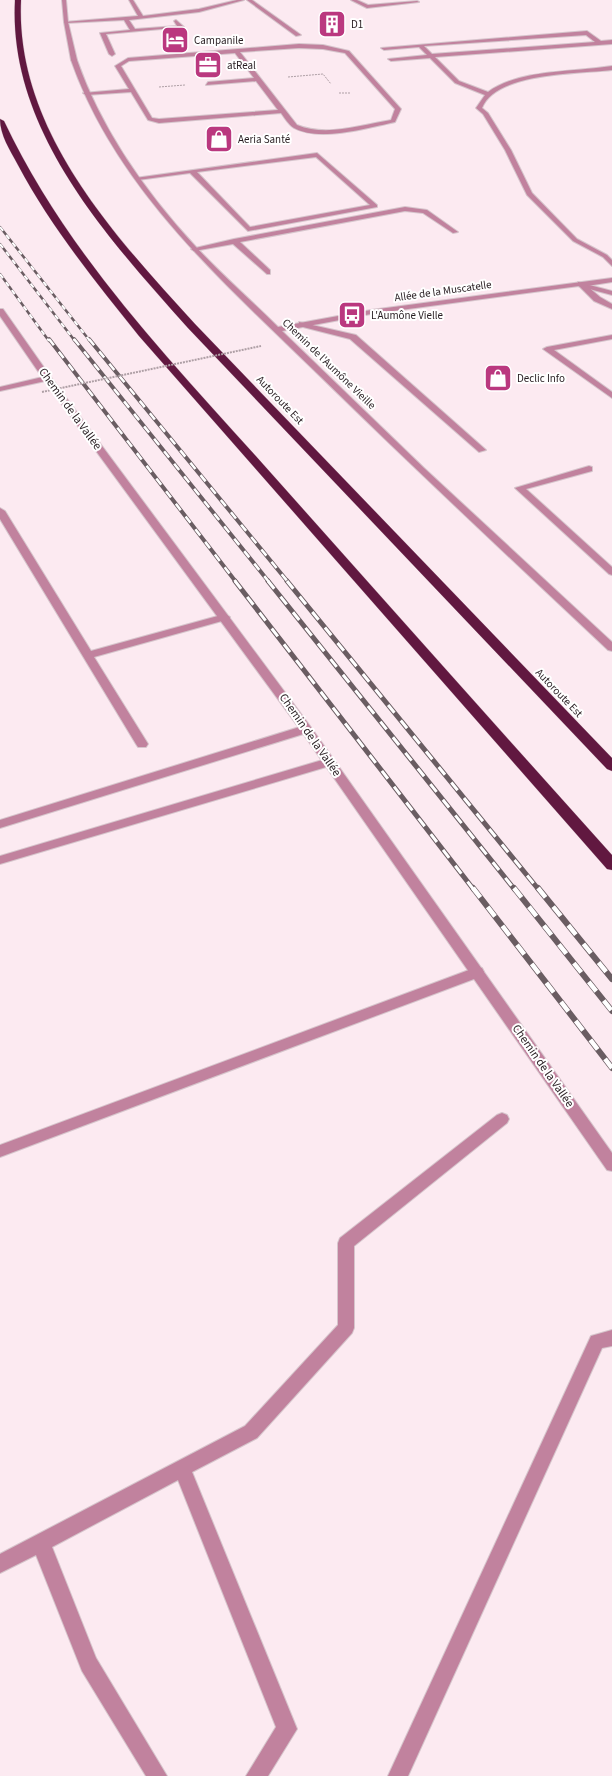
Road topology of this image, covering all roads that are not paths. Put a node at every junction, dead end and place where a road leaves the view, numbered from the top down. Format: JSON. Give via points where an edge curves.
{"nodes":[{"id":1,"x":18,"y":0,"type":"edge"},
{"id":2,"x":64,"y":0,"type":"edge"},
{"id":3,"x":131,"y":0,"type":"edge"},
{"id":4,"x":242,"y":0,"type":"edge"},
{"id":5,"x":249,"y":0,"type":"edge"},
{"id":6,"x":353,"y":0,"type":"edge"},
{"id":7,"x":234,"y":1,"type":"edge"},
{"id":8,"x":417,"y":2,"type":"dead end"},
{"id":9,"x":141,"y":17,"type":"junction"},
{"id":10,"x":125,"y":18,"type":"junction"},
{"id":11,"x":176,"y":21,"type":"dead end"},
{"id":12,"x":66,"y":22,"type":"junction"},
{"id":13,"x":133,"y":31,"type":"junction"},
{"id":14,"x":298,"y":35,"type":"dead end"},
{"id":15,"x":612,"y":42,"type":"edge"},
{"id":16,"x":600,"y":43,"type":"junction"},
{"id":17,"x":420,"y":45,"type":"junction"},
{"id":18,"x":384,"y":48,"type":"dead end"},
{"id":19,"x":237,"y":52,"type":"junction"},
{"id":20,"x":112,"y":54,"type":"dead end"},
{"id":21,"x":430,"y":56,"type":"junction"},
{"id":22,"x":391,"y":59,"type":"dead end"},
{"id":23,"x":612,"y":68,"type":"edge"},
{"id":24,"x":260,"y":79,"type":"junction"},
{"id":25,"x":208,"y":84,"type":"road end"},
{"id":26,"x":132,"y":90,"type":"junction"},
{"id":27,"x":86,"y":93,"type":"junction"},
{"id":28,"x":488,"y":94,"type":"junction"},
{"id":29,"x":282,"y":111,"type":"junction"},
{"id":30,"x":0,"y":121,"type":"edge"},
{"id":31,"x":192,"y":171,"type":"junction"},
{"id":32,"x":138,"y":178,"type":"junction"},
{"id":33,"x":455,"y":232,"type":"dead end"},
{"id":34,"x":234,"y":241,"type":"junction"},
{"id":35,"x":194,"y":249,"type":"junction"},
{"id":36,"x":612,"y":249,"type":"edge"},
{"id":37,"x":604,"y":256,"type":"junction"},
{"id":38,"x":612,"y":264,"type":"edge"},
{"id":39,"x":267,"y":272,"type":"dead end"},
{"id":40,"x":612,"y":280,"type":"edge"},
{"id":41,"x":580,"y":284,"type":"junction"},
{"id":42,"x":612,"y":293,"type":"edge"},
{"id":43,"x":612,"y":307,"type":"edge"},
{"id":44,"x":0,"y":310,"type":"edge"},
{"id":45,"x":302,"y":324,"type":"junction"},
{"id":46,"x":278,"y":329,"type":"junction"},
{"id":47,"x":612,"y":336,"type":"edge"},
{"id":48,"x":47,"y":378,"type":"junction"},
{"id":49,"x":0,"y":389,"type":"edge"},
{"id":50,"x":612,"y":396,"type":"edge"},
{"id":51,"x":482,"y":450,"type":"dead end"},
{"id":52,"x":589,"y":469,"type":"dead end"},
{"id":53,"x":0,"y":511,"type":"edge"},
{"id":54,"x":612,"y":572,"type":"edge"},
{"id":55,"x":225,"y":617,"type":"junction"},
{"id":56,"x":612,"y":648,"type":"edge"},
{"id":57,"x":88,"y":656,"type":"junction"},
{"id":58,"x":306,"y":729,"type":"junction"},
{"id":59,"x":142,"y":744,"type":"dead end"},
{"id":60,"x":329,"y":762,"type":"junction"},
{"id":61,"x":612,"y":766,"type":"edge"},
{"id":62,"x":0,"y":824,"type":"edge"},
{"id":63,"x":0,"y":860,"type":"edge"},
{"id":64,"x":612,"y":865,"type":"edge"},
{"id":65,"x":477,"y":972,"type":"junction"},
{"id":66,"x":502,"y":1120,"type":"dead end"},
{"id":67,"x":0,"y":1151,"type":"edge"},
{"id":68,"x":612,"y":1164,"type":"edge"},
{"id":69,"x":612,"y":1338,"type":"edge"},
{"id":70,"x":182,"y":1468,"type":"junction"},
{"id":71,"x":41,"y":1543,"type":"junction"},
{"id":72,"x":0,"y":1564,"type":"edge"},
{"id":73,"x":156,"y":1776,"type":"edge"},
{"id":74,"x":256,"y":1776,"type":"edge"},
{"id":75,"x":398,"y":1776,"type":"edge"}],
"edges":[{"from":1,"to":61,"type":"highway","name":"Autoroute Est","via":[[16,20],[20,58],[34,104],[53,144],[123,246],[194,328]]},
{"from":2,"to":12,"type":"street","name":"Chemin de l'Aumône Vieille"},
{"from":3,"to":9,"type":"street"},
{"from":4,"to":7,"type":"street"},
{"from":5,"to":14,"type":"street"},
{"from":6,"to":8,"type":"street","via":[[367,7]]},
{"from":7,"to":9,"type":"street","via":[[216,8]]},
{"from":9,"to":10,"type":"street"},
{"from":10,"to":12,"type":"street"},
{"from":10,"to":13,"type":"street"},
{"from":11,"to":13,"type":"street","via":[[181,27]]},
{"from":12,"to":27,"type":"street","name":"Chemin de l'Aumône Vieille","via":[[74,60]]},
{"from":13,"to":20,"type":"street","via":[[103,33]]},
{"from":15,"to":16,"type":"street"},
{"from":16,"to":17,"type":"street","via":[[587,33]]},
{"from":16,"to":21,"type":"street"},
{"from":17,"to":18,"type":"street"},
{"from":17,"to":21,"type":"street"},
{"from":19,"to":24,"type":"street"},
{"from":19,"to":26,"type":"street","via":[[128,60],[118,66]]},
{"from":19,"to":29,"type":"street","via":[[299,46],[346,52],[398,109],[393,121],[318,132],[296,126]]},
{"from":21,"to":22,"type":"street"},
{"from":21,"to":28,"type":"street","via":[[457,82]]},
{"from":23,"to":28,"type":"street","via":[[520,81]]},
{"from":24,"to":25,"type":"street"},
{"from":24,"to":29,"type":"street"},
{"from":26,"to":27,"type":"street"},
{"from":26,"to":29,"type":"street","via":[[150,119],[159,121]]},
{"from":27,"to":32,"type":"street","name":"Chemin de l'Aumône Vieille"},
{"from":28,"to":37,"type":"street","via":[[479,108],[485,112],[508,150],[529,194],[575,240]]},
{"from":30,"to":64,"type":"highway","via":[[44,208],[142,334]]},
{"from":31,"to":31,"type":"street","via":[[318,155],[376,206],[248,229]]},
{"from":31,"to":32,"type":"street"},
{"from":32,"to":35,"type":"street","name":"Chemin de l'Aumône Vieille"},
{"from":33,"to":34,"type":"street","via":[[425,211],[405,209]]},
{"from":34,"to":35,"type":"street"},
{"from":34,"to":39,"type":"street"},
{"from":35,"to":46,"type":"street","name":"Chemin de l'Aumône Vieille"},
{"from":36,"to":37,"type":"street","via":[[607,250]]},
{"from":37,"to":38,"type":"street"},
{"from":40,"to":41,"type":"street","name":"Allée de la Muscatelle"},
{"from":41,"to":42,"type":"street"},
{"from":41,"to":43,"type":"street"},
{"from":41,"to":45,"type":"street","name":"Allée de la Muscatelle"},
{"from":44,"to":48,"type":"street","name":"Chemin de la Vallée"},
{"from":45,"to":46,"type":"street","name":"Allée de la Muscatelle"},
{"from":45,"to":51,"type":"street","via":[[353,338]]},
{"from":46,"to":56,"type":"street","name":"Chemin de l'Aumône Vieille","via":[[421,470]]},
{"from":47,"to":50,"type":"street","via":[[547,349]]},
{"from":48,"to":49,"type":"street"},
{"from":48,"to":55,"type":"street","name":"Chemin de la Vallée"},
{"from":52,"to":54,"type":"street","via":[[520,488]]},
{"from":53,"to":57,"type":"street"},
{"from":55,"to":57,"type":"street"},
{"from":55,"to":58,"type":"street","name":"Chemin de la Vallée"},
{"from":57,"to":59,"type":"street"},
{"from":58,"to":60,"type":"street","name":"Chemin de la Vallée"},
{"from":58,"to":62,"type":"street"},
{"from":60,"to":63,"type":"street"},
{"from":60,"to":65,"type":"street","name":"Chemin de la Vallée"},
{"from":65,"to":67,"type":"street"},
{"from":65,"to":68,"type":"street","name":"Chemin de la Vallée"},
{"from":66,"to":70,"type":"street","via":[[346,1243],[346,1328],[250,1432]]},
{"from":69,"to":75,"type":"street","via":[[597,1341]]},
{"from":70,"to":71,"type":"street"},
{"from":70,"to":74,"type":"street","via":[[288,1729]]},
{"from":71,"to":72,"type":"street"},
{"from":71,"to":73,"type":"street","via":[[89,1664]]}]}
